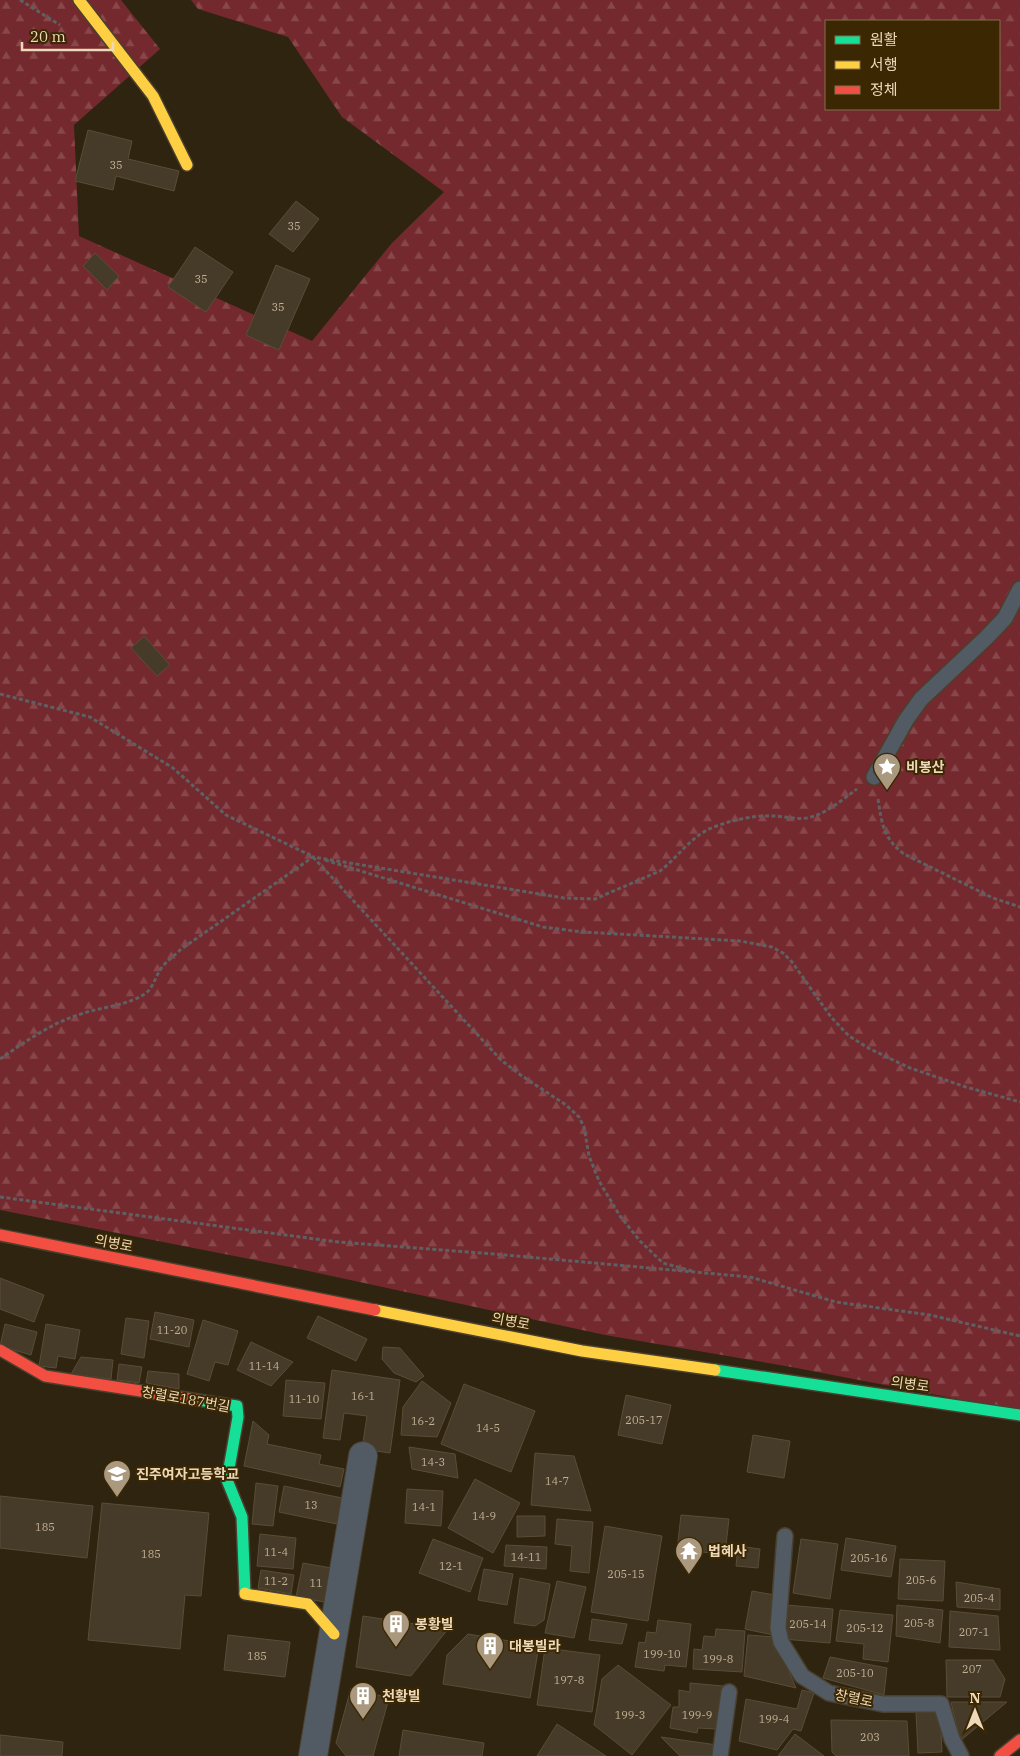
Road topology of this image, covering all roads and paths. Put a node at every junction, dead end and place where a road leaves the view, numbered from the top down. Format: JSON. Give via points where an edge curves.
{"nodes":[{"id":1,"x":79,"y":0,"type":"edge"},
{"id":2,"x":187,"y":165,"type":"dead end"},
{"id":3,"x":1020,"y":590,"type":"edge"},
{"id":4,"x":0,"y":694,"type":"edge"},
{"id":5,"x":874,"y":777,"type":"junction"},
{"id":6,"x":313,"y":856,"type":"junction"},
{"id":7,"x":1020,"y":907,"type":"edge"},
{"id":8,"x":0,"y":1059,"type":"edge"},
{"id":9,"x":1020,"y":1102,"type":"edge"},
{"id":10,"x":0,"y":1197,"type":"edge"},
{"id":11,"x":0,"y":1235,"type":"edge"},
{"id":12,"x":702,"y":1274,"type":"junction"},
{"id":13,"x":1020,"y":1336,"type":"edge"},
{"id":14,"x":0,"y":1350,"type":"edge"},
{"id":15,"x":1020,"y":1415,"type":"edge"},
{"id":16,"x":364,"y":1456,"type":"dead end"},
{"id":17,"x":785,"y":1536,"type":"dead end"},
{"id":18,"x":334,"y":1634,"type":"junction"},
{"id":19,"x":729,"y":1692,"type":"dead end"},
{"id":20,"x":1020,"y":1740,"type":"edge"},
{"id":21,"x":313,"y":1756,"type":"edge"},
{"id":22,"x":720,"y":1756,"type":"edge"},
{"id":23,"x":961,"y":1756,"type":"edge"},
{"id":24,"x":1000,"y":1756,"type":"edge"}],
"edges":[{"from":1,"to":2,"type":"street","via":[[153,96]]},
{"from":3,"to":5,"type":"lane","via":[[1004,618],[987,637],[921,700]]},
{"from":4,"to":6,"type":"path","via":[[90,717],[173,768],[226,815]]},
{"from":5,"to":6,"type":"path","via":[[812,817],[754,817],[710,829],[693,838],[660,871],[595,899],[564,898]]},
{"from":5,"to":7,"type":"path","via":[[882,824],[894,847],[927,867],[992,898]]},
{"from":6,"to":8,"type":"path","via":[[180,950],[162,967],[146,994],[61,1021]]},
{"from":6,"to":9,"type":"path","via":[[543,927],[740,941],[772,947],[792,962],[849,1036],[910,1068]]},
{"from":6,"to":12,"type":"path","via":[[501,1060],[579,1117],[599,1181],[640,1241],[663,1263]]},
{"from":10,"to":12,"type":"path","via":[[338,1242]]},
{"from":11,"to":15,"type":"street","name":"의병로","via":[[582,1351]]},
{"from":12,"to":13,"type":"path","via":[[750,1277],[836,1302],[930,1315]]},
{"from":14,"to":18,"type":"street","name":"창렬로187번길","via":[[45,1376],[237,1406],[227,1480],[242,1517],[245,1594],[308,1604]]},
{"from":16,"to":18,"type":"street"},
{"from":17,"to":23,"type":"lane","name":"창렬로","via":[[778,1628],[781,1642],[802,1676],[829,1693],[883,1704],[941,1704]]},
{"from":18,"to":21,"type":"street"},
{"from":19,"to":22,"type":"lane"},
{"from":20,"to":24,"type":"street"}]}
